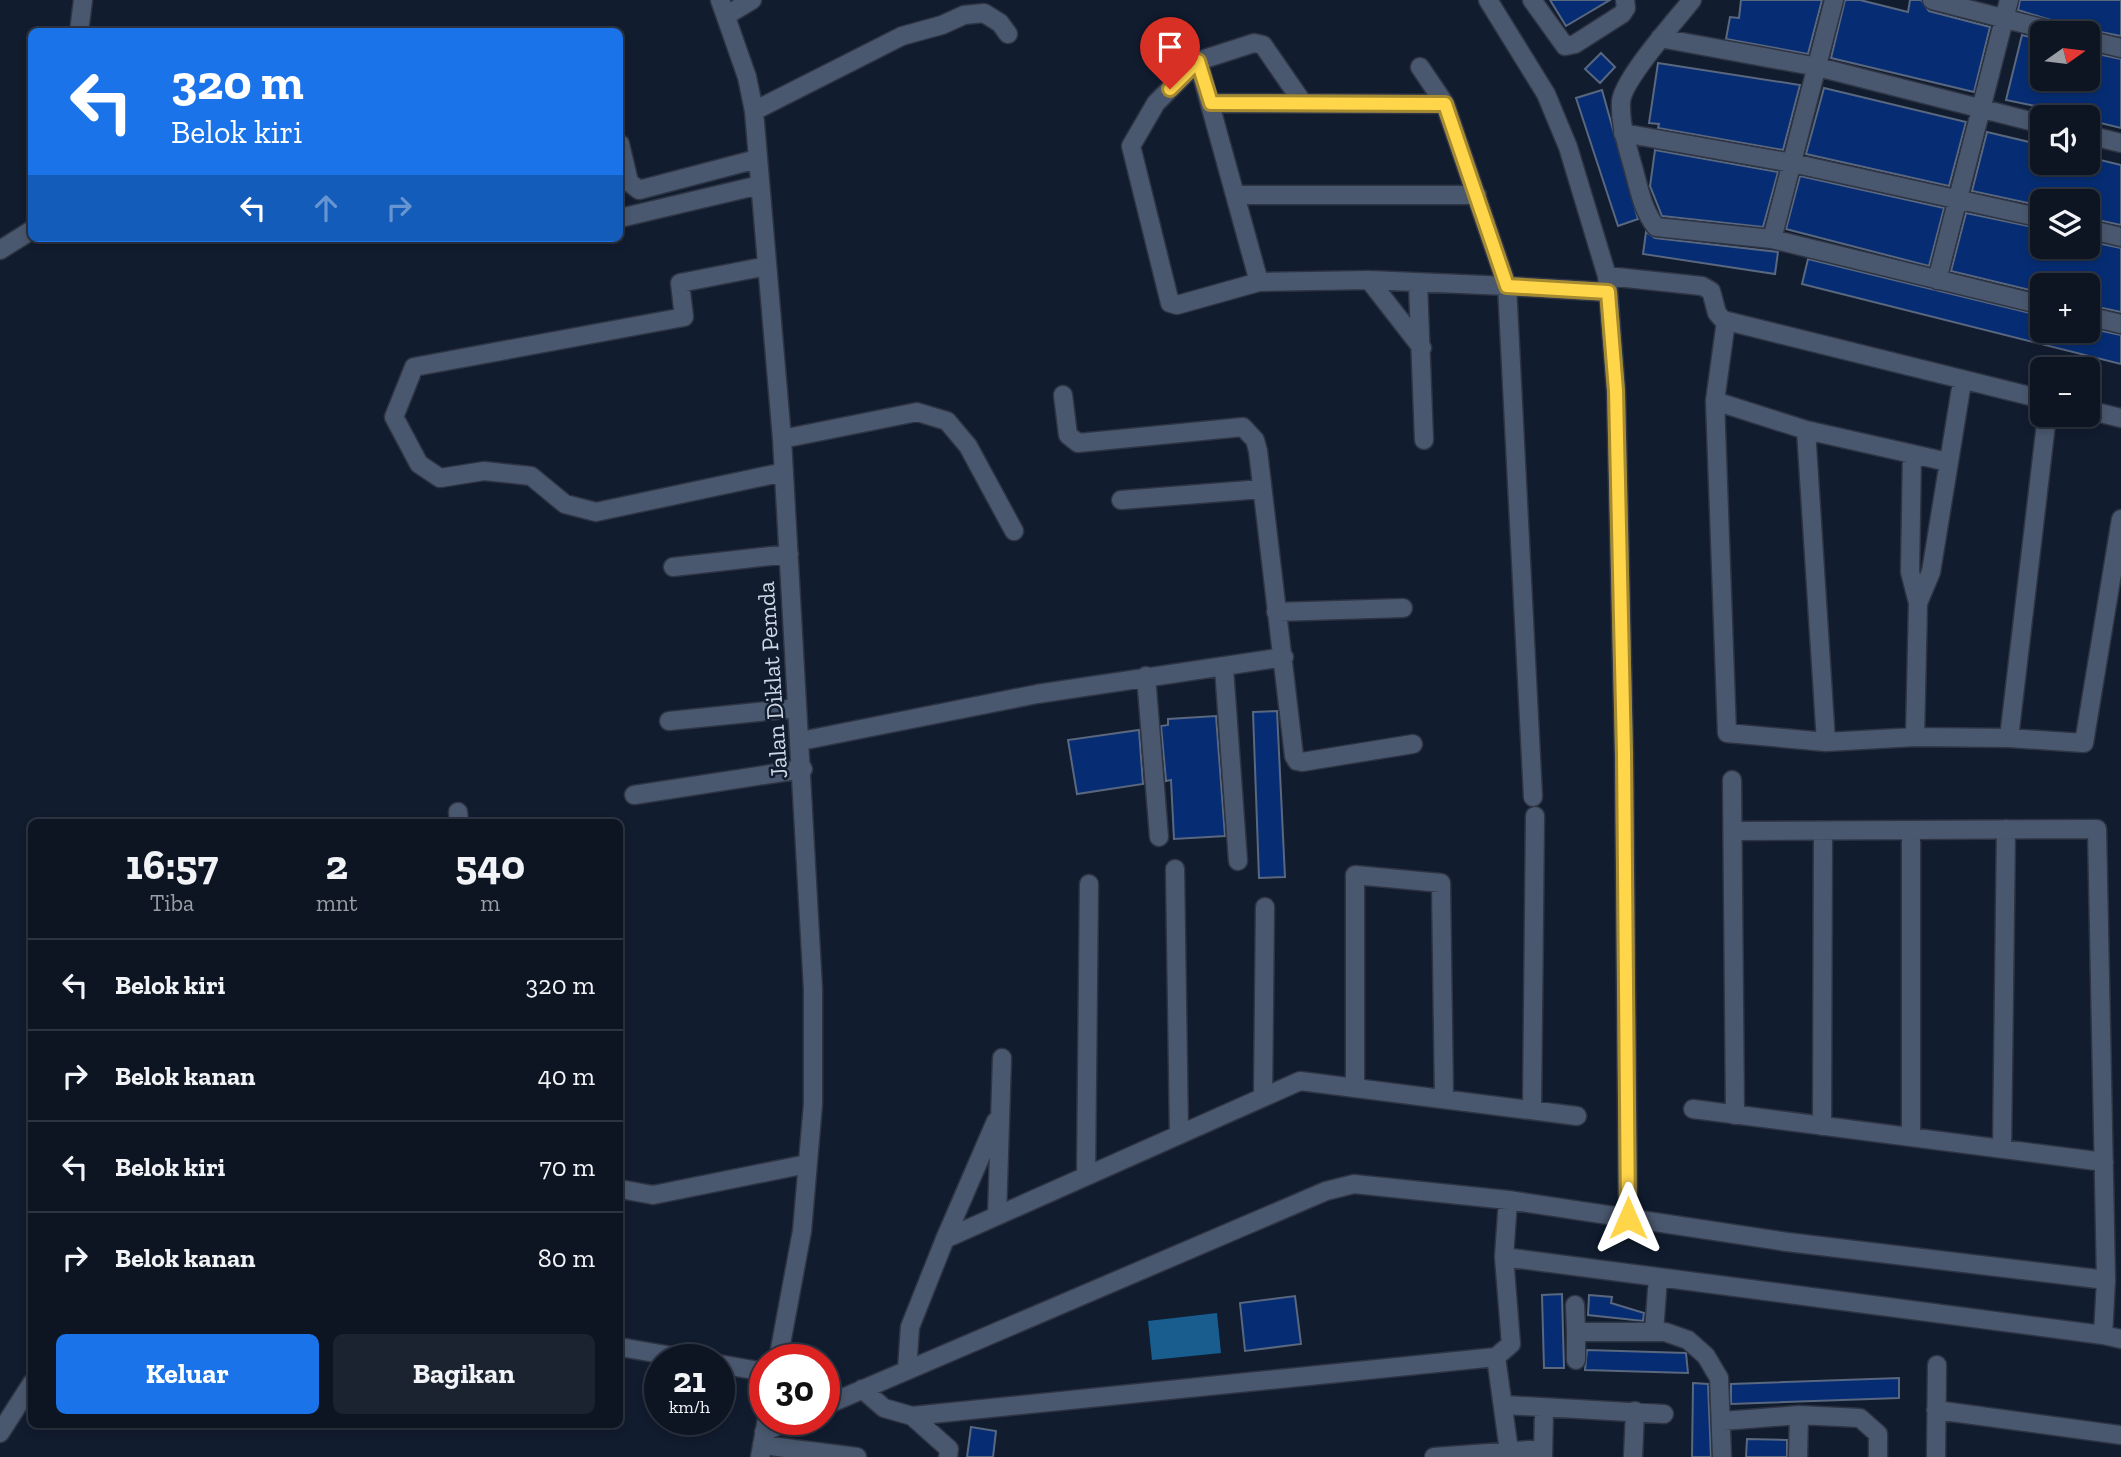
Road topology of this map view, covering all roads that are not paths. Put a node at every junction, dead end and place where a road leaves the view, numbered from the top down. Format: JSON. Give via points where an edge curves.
{"nodes":[{"id":1,"x":83,"y":0,"type":"edge"},
{"id":2,"x":752,"y":0,"type":"edge"},
{"id":3,"x":1488,"y":0,"type":"edge"},
{"id":4,"x":1532,"y":0,"type":"edge"},
{"id":5,"x":1625,"y":0,"type":"edge"},
{"id":6,"x":1692,"y":0,"type":"edge"},
{"id":7,"x":1834,"y":0,"type":"edge"},
{"id":8,"x":1933,"y":0,"type":"edge"},
{"id":9,"x":2009,"y":0,"type":"edge"},
{"id":10,"x":724,"y":7,"type":"edge"},
{"id":11,"x":2004,"y":19,"type":"junction"},
{"id":12,"x":2030,"y":26,"type":"edge"},
{"id":13,"x":80,"y":28,"type":"edge"},
{"id":14,"x":1008,"y":34,"type":"dead end"},
{"id":15,"x":1660,"y":38,"type":"junction"},
{"id":16,"x":2100,"y":43,"type":"edge"},
{"id":17,"x":2121,"y":48,"type":"edge"},
{"id":18,"x":1198,"y":61,"type":"junction"},
{"id":19,"x":1420,"y":67,"type":"dead end"},
{"id":20,"x":1818,"y":67,"type":"junction"},
{"id":21,"x":1211,"y":103,"type":"junction"},
{"id":22,"x":1303,"y":103,"type":"junction"},
{"id":23,"x":1445,"y":104,"type":"junction"},
{"id":24,"x":1979,"y":109,"type":"junction"},
{"id":25,"x":754,"y":111,"type":"junction"},
{"id":26,"x":2030,"y":121,"type":"edge"},
{"id":27,"x":1623,"y":134,"type":"junction"},
{"id":28,"x":2100,"y":138,"type":"edge"},
{"id":29,"x":2121,"y":143,"type":"edge"},
{"id":30,"x":623,"y":157,"type":"edge"},
{"id":31,"x":757,"y":159,"type":"junction"},
{"id":32,"x":1792,"y":163,"type":"junction"},
{"id":33,"x":760,"y":185,"type":"junction"},
{"id":34,"x":1236,"y":195,"type":"junction"},
{"id":35,"x":1477,"y":195,"type":"junction"},
{"id":36,"x":1956,"y":197,"type":"junction"},
{"id":37,"x":2030,"y":215,"type":"edge"},
{"id":38,"x":623,"y":217,"type":"edge"},
{"id":39,"x":28,"y":232,"type":"edge"},
{"id":40,"x":2100,"y":232,"type":"edge"},
{"id":41,"x":2121,"y":237,"type":"edge"},
{"id":42,"x":1772,"y":239,"type":"junction"},
{"id":43,"x":0,"y":250,"type":"edge"},
{"id":44,"x":767,"y":266,"type":"junction"},
{"id":45,"x":1937,"y":280,"type":"junction"},
{"id":46,"x":1368,"y":281,"type":"junction"},
{"id":47,"x":1259,"y":282,"type":"junction"},
{"id":48,"x":1418,"y":284,"type":"junction"},
{"id":49,"x":1608,"y":284,"type":"junction"},
{"id":50,"x":1507,"y":286,"type":"junction"},
{"id":51,"x":2030,"y":302,"type":"edge"},
{"id":52,"x":2100,"y":319,"type":"edge"},
{"id":53,"x":1726,"y":321,"type":"junction"},
{"id":54,"x":2121,"y":324,"type":"edge"},
{"id":55,"x":1422,"y":348,"type":"junction"},
{"id":56,"x":1962,"y":382,"type":"junction"},
{"id":57,"x":1063,"y":395,"type":"dead end"},
{"id":58,"x":2030,"y":396,"type":"edge"},
{"id":59,"x":1715,"y":401,"type":"junction"},
{"id":60,"x":2100,"y":413,"type":"edge"},
{"id":61,"x":2121,"y":418,"type":"edge"},
{"id":62,"x":2046,"y":427,"type":"edge"},
{"id":63,"x":1806,"y":430,"type":"junction"},
{"id":64,"x":782,"y":439,"type":"junction"},
{"id":65,"x":1424,"y":440,"type":"dead end"},
{"id":66,"x":1912,"y":454,"type":"junction"},
{"id":67,"x":1948,"y":462,"type":"junction"},
{"id":68,"x":784,"y":472,"type":"junction"},
{"id":69,"x":1262,"y":489,"type":"junction"},
{"id":70,"x":1121,"y":500,"type":"dead end"},
{"id":71,"x":2121,"y":524,"type":"edge"},
{"id":72,"x":1014,"y":531,"type":"dead end"},
{"id":73,"x":789,"y":554,"type":"junction"},
{"id":74,"x":673,"y":567,"type":"dead end"},
{"id":75,"x":1919,"y":603,"type":"junction"},
{"id":76,"x":1403,"y":608,"type":"dead end"},
{"id":77,"x":1276,"y":612,"type":"junction"},
{"id":78,"x":1284,"y":657,"type":"junction"},
{"id":79,"x":1224,"y":668,"type":"junction"},
{"id":80,"x":1146,"y":676,"type":"junction"},
{"id":81,"x":797,"y":708,"type":"junction"},
{"id":82,"x":669,"y":721,"type":"dead end"},
{"id":83,"x":1915,"y":737,"type":"junction"},
{"id":84,"x":2009,"y":738,"type":"junction"},
{"id":85,"x":801,"y":741,"type":"junction"},
{"id":86,"x":1826,"y":742,"type":"junction"},
{"id":87,"x":1413,"y":744,"type":"dead end"},
{"id":88,"x":803,"y":769,"type":"junction"},
{"id":89,"x":1732,"y":780,"type":"dead end"},
{"id":90,"x":634,"y":795,"type":"dead end"},
{"id":91,"x":1533,"y":797,"type":"dead end"},
{"id":92,"x":1535,"y":817,"type":"dead end"},
{"id":93,"x":1911,"y":830,"type":"junction"},
{"id":94,"x":2006,"y":830,"type":"junction"},
{"id":95,"x":1733,"y":831,"type":"junction"},
{"id":96,"x":1823,"y":831,"type":"junction"},
{"id":97,"x":1159,"y":836,"type":"dead end"},
{"id":98,"x":1238,"y":861,"type":"dead end"},
{"id":99,"x":1175,"y":869,"type":"dead end"},
{"id":100,"x":1089,"y":884,"type":"dead end"},
{"id":101,"x":1265,"y":907,"type":"dead end"},
{"id":102,"x":1002,"y":1058,"type":"dead end"},
{"id":103,"x":1355,"y":1088,"type":"junction"},
{"id":104,"x":1263,"y":1097,"type":"junction"},
{"id":105,"x":1444,"y":1099,"type":"junction"},
{"id":106,"x":1693,"y":1109,"type":"dead end"},
{"id":107,"x":1532,"y":1110,"type":"junction"},
{"id":108,"x":1000,"y":1112,"type":"junction"},
{"id":109,"x":1735,"y":1115,"type":"junction"},
{"id":110,"x":1577,"y":1116,"type":"dead end"},
{"id":111,"x":1822,"y":1126,"type":"junction"},
{"id":112,"x":1179,"y":1135,"type":"junction"},
{"id":113,"x":1911,"y":1137,"type":"junction"},
{"id":114,"x":2002,"y":1149,"type":"junction"},
{"id":115,"x":2104,"y":1162,"type":"junction"},
{"id":116,"x":807,"y":1164,"type":"junction"},
{"id":117,"x":1086,"y":1176,"type":"junction"},
{"id":118,"x":623,"y":1190,"type":"edge"},
{"id":119,"x":1508,"y":1206,"type":"junction"},
{"id":120,"x":998,"y":1216,"type":"junction"},
{"id":121,"x":1628,"y":1218,"type":"junction"},
{"id":122,"x":945,"y":1239,"type":"junction"},
{"id":123,"x":1504,"y":1252,"type":"junction"},
{"id":124,"x":1658,"y":1277,"type":"junction"},
{"id":125,"x":2106,"y":1286,"type":"junction"},
{"id":126,"x":1575,"y":1305,"type":"dead end"},
{"id":127,"x":2103,"y":1329,"type":"junction"},
{"id":128,"x":1576,"y":1332,"type":"junction"},
{"id":129,"x":1654,"y":1332,"type":"junction"},
{"id":130,"x":2121,"y":1339,"type":"edge"},
{"id":131,"x":781,"y":1344,"type":"edge"},
{"id":132,"x":623,"y":1348,"type":"edge"},
{"id":133,"x":644,"y":1351,"type":"edge"},
{"id":134,"x":1496,"y":1357,"type":"junction"},
{"id":135,"x":1576,"y":1360,"type":"dead end"},
{"id":136,"x":1937,"y":1365,"type":"dead end"},
{"id":137,"x":907,"y":1370,"type":"junction"},
{"id":138,"x":28,"y":1389,"type":"edge"},
{"id":139,"x":862,"y":1389,"type":"junction"},
{"id":140,"x":840,"y":1399,"type":"edge"},
{"id":141,"x":1505,"y":1405,"type":"junction"},
{"id":142,"x":1544,"y":1408,"type":"junction"},
{"id":143,"x":1936,"y":1410,"type":"junction"},
{"id":144,"x":1635,"y":1411,"type":"junction"},
{"id":145,"x":1664,"y":1414,"type":"dead end"},
{"id":146,"x":1799,"y":1415,"type":"junction"},
{"id":147,"x":912,"y":1416,"type":"junction"},
{"id":148,"x":1723,"y":1421,"type":"junction"},
{"id":149,"x":0,"y":1433,"type":"edge"},
{"id":150,"x":2121,"y":1435,"type":"edge"},
{"id":151,"x":763,"y":1438,"type":"edge"},
{"id":152,"x":1509,"y":1451,"type":"junction"},
{"id":153,"x":1543,"y":1453,"type":"edge"},
{"id":154,"x":816,"y":1454,"type":"edge"},
{"id":155,"x":858,"y":1457,"type":"edge"},
{"id":156,"x":948,"y":1457,"type":"edge"},
{"id":157,"x":1443,"y":1457,"type":"edge"},
{"id":158,"x":1633,"y":1457,"type":"edge"},
{"id":159,"x":1722,"y":1457,"type":"edge"},
{"id":160,"x":1798,"y":1457,"type":"edge"},
{"id":161,"x":1878,"y":1457,"type":"edge"},
{"id":162,"x":1936,"y":1457,"type":"edge"}],
"edges":[{"from":1,"to":13,"type":"street"},
{"from":2,"to":10,"type":"street"},
{"from":3,"to":49,"type":"street","via":[[1546,94],[1568,147]]},
{"from":4,"to":5,"type":"street","via":[[1565,46],[1622,14]]},
{"from":6,"to":15,"type":"street"},
{"from":7,"to":20,"type":"street"},
{"from":8,"to":11,"type":"street"},
{"from":9,"to":11,"type":"street"},
{"from":10,"to":25,"type":"street","name":"Jalan Diklat Pemda"},
{"from":11,"to":12,"type":"street"},
{"from":11,"to":24,"type":"street"},
{"from":14,"to":25,"type":"street","via":[[984,13],[964,15],[902,36]]},
{"from":15,"to":20,"type":"street"},
{"from":15,"to":27,"type":"street","via":[[1622,95]]},
{"from":16,"to":17,"type":"street"},
{"from":18,"to":21,"type":"street"},
{"from":18,"to":22,"type":"street","via":[[1254,43],[1263,46]]},
{"from":18,"to":47,"type":"street","via":[[1156,103],[1131,146],[1166,294],[1170,303],[1177,305]]},
{"from":19,"to":23,"type":"street"},
{"from":20,"to":24,"type":"street"},
{"from":20,"to":32,"type":"street"},
{"from":21,"to":22,"type":"street"},
{"from":21,"to":34,"type":"street"},
{"from":22,"to":23,"type":"street"},
{"from":23,"to":35,"type":"street"},
{"from":24,"to":26,"type":"street"},
{"from":24,"to":36,"type":"street"},
{"from":25,"to":31,"type":"street","name":"Jalan Diklat Pemda"},
{"from":27,"to":32,"type":"street"},
{"from":27,"to":42,"type":"street","via":[[1646,213],[1656,227]]},
{"from":28,"to":29,"type":"street"},
{"from":30,"to":31,"type":"street","via":[[629,182],[639,190]]},
{"from":31,"to":33,"type":"street","name":"Jalan Diklat Pemda"},
{"from":32,"to":36,"type":"street"},
{"from":32,"to":42,"type":"street"},
{"from":33,"to":38,"type":"street"},
{"from":33,"to":44,"type":"street","name":"Jalan Diklat Pemda"},
{"from":34,"to":35,"type":"street"},
{"from":34,"to":47,"type":"street"},
{"from":35,"to":50,"type":"street"},
{"from":36,"to":37,"type":"street"},
{"from":36,"to":45,"type":"street"},
{"from":39,"to":43,"type":"street"},
{"from":40,"to":41,"type":"street"},
{"from":42,"to":45,"type":"street"},
{"from":44,"to":64,"type":"street","name":"Jalan Diklat Pemda"},
{"from":44,"to":68,"type":"street","via":[[680,283],[684,317],[414,367],[394,417],[419,464],[440,478],[484,471],[531,476],[565,504],[596,512]]},
{"from":45,"to":51,"type":"street"},
{"from":46,"to":47,"type":"street"},
{"from":46,"to":48,"type":"street"},
{"from":46,"to":55,"type":"street"},
{"from":48,"to":50,"type":"street"},
{"from":48,"to":55,"type":"street"},
{"from":49,"to":50,"type":"street"},
{"from":49,"to":53,"type":"street","via":[[1707,288],[1718,315]]},
{"from":49,"to":121,"type":"street","via":[[1616,391],[1623,712]]},
{"from":50,"to":91,"type":"street"},
{"from":52,"to":54,"type":"street"},
{"from":53,"to":56,"type":"street"},
{"from":53,"to":59,"type":"street"},
{"from":55,"to":65,"type":"street"},
{"from":56,"to":58,"type":"street"},
{"from":56,"to":67,"type":"street"},
{"from":57,"to":69,"type":"street","via":[[1068,435],[1078,443],[1243,426],[1255,440]]},
{"from":59,"to":63,"type":"street"},
{"from":59,"to":86,"type":"street","via":[[1727,733]]},
{"from":60,"to":61,"type":"street"},
{"from":62,"to":84,"type":"street"},
{"from":63,"to":66,"type":"street"},
{"from":63,"to":86,"type":"street"},
{"from":64,"to":68,"type":"street","name":"Jalan Diklat Pemda"},
{"from":64,"to":72,"type":"street","via":[[917,412],[947,421],[968,446]]},
{"from":66,"to":67,"type":"street"},
{"from":66,"to":75,"type":"street","via":[[1910,572]]},
{"from":67,"to":75,"type":"street","via":[[1931,572]]},
{"from":68,"to":73,"type":"street","name":"Jalan Diklat Pemda"},
{"from":69,"to":70,"type":"street"},
{"from":69,"to":77,"type":"street"},
{"from":71,"to":84,"type":"street","via":[[2084,743]]},
{"from":73,"to":74,"type":"street"},
{"from":73,"to":81,"type":"street","name":"Jalan Diklat Pemda"},
{"from":75,"to":83,"type":"street"},
{"from":76,"to":77,"type":"street"},
{"from":77,"to":78,"type":"street"},
{"from":78,"to":79,"type":"street"},
{"from":78,"to":87,"type":"street","via":[[1297,761]]},
{"from":79,"to":80,"type":"street"},
{"from":79,"to":98,"type":"street"},
{"from":80,"to":85,"type":"street"},
{"from":80,"to":97,"type":"street"},
{"from":81,"to":82,"type":"street"},
{"from":81,"to":85,"type":"street","name":"Jalan Diklat Pemda"},
{"from":83,"to":84,"type":"street"},
{"from":83,"to":86,"type":"street"},
{"from":85,"to":88,"type":"street","name":"Jalan Diklat Pemda"},
{"from":88,"to":90,"type":"street"},
{"from":88,"to":116,"type":"street","name":"Jalan Diklat Pemda","via":[[813,989],[813,1104]]},
{"from":89,"to":95,"type":"street"},
{"from":92,"to":107,"type":"street"},
{"from":93,"to":94,"type":"street"},
{"from":93,"to":96,"type":"street"},
{"from":93,"to":113,"type":"street"},
{"from":94,"to":114,"type":"street"},
{"from":94,"to":115,"type":"street","via":[[2097,829]]},
{"from":95,"to":96,"type":"street"},
{"from":95,"to":109,"type":"street"},
{"from":96,"to":111,"type":"street"},
{"from":99,"to":112,"type":"street"},
{"from":100,"to":117,"type":"street"},
{"from":101,"to":104,"type":"street"},
{"from":102,"to":108,"type":"street"},
{"from":103,"to":104,"type":"street","via":[[1300,1081]]},
{"from":103,"to":105,"type":"street"},
{"from":103,"to":105,"type":"street","via":[[1355,875],[1441,883]]},
{"from":104,"to":112,"type":"street"},
{"from":105,"to":107,"type":"street"},
{"from":106,"to":109,"type":"street"},
{"from":107,"to":110,"type":"street"},
{"from":108,"to":120,"type":"street"},
{"from":108,"to":122,"type":"street"},
{"from":109,"to":111,"type":"street"},
{"from":111,"to":113,"type":"street"},
{"from":112,"to":117,"type":"street"},
{"from":113,"to":114,"type":"street"},
{"from":114,"to":115,"type":"street"},
{"from":115,"to":125,"type":"street"},
{"from":116,"to":118,"type":"street","via":[[653,1195]]},
{"from":116,"to":131,"type":"street","name":"Jalan Diklat Pemda","via":[[802,1231]]},
{"from":117,"to":120,"type":"street"},
{"from":119,"to":121,"type":"street"},
{"from":119,"to":123,"type":"street"},
{"from":119,"to":137,"type":"street","via":[[1354,1184],[1335,1189]]},
{"from":120,"to":122,"type":"street"},
{"from":121,"to":125,"type":"street"},
{"from":122,"to":137,"type":"street","via":[[910,1328]]},
{"from":123,"to":124,"type":"street"},
{"from":123,"to":134,"type":"street","via":[[1511,1344]]},
{"from":124,"to":127,"type":"street"},
{"from":124,"to":129,"type":"street"},
{"from":125,"to":127,"type":"street"},
{"from":126,"to":128,"type":"street"},
{"from":127,"to":130,"type":"street"},
{"from":128,"to":129,"type":"street"},
{"from":128,"to":135,"type":"street"},
{"from":129,"to":148,"type":"street","via":[[1676,1334],[1706,1356],[1719,1378]]},
{"from":132,"to":133,"type":"street"},
{"from":134,"to":141,"type":"street"},
{"from":134,"to":147,"type":"street"},
{"from":136,"to":143,"type":"street"},
{"from":137,"to":139,"type":"street"},
{"from":138,"to":149,"type":"street"},
{"from":139,"to":140,"type":"street"},
{"from":139,"to":147,"type":"street","via":[[884,1408]]},
{"from":141,"to":142,"type":"street"},
{"from":141,"to":152,"type":"street"},
{"from":142,"to":144,"type":"street"},
{"from":142,"to":153,"type":"street"},
{"from":143,"to":150,"type":"street"},
{"from":143,"to":162,"type":"street"},
{"from":144,"to":145,"type":"street"},
{"from":144,"to":158,"type":"street"},
{"from":146,"to":148,"type":"street"},
{"from":146,"to":160,"type":"street"},
{"from":146,"to":161,"type":"street","via":[[1860,1418],[1878,1434]]},
{"from":147,"to":156,"type":"street","via":[[949,1449]]},
{"from":148,"to":159,"type":"street"},
{"from":151,"to":154,"type":"street"},
{"from":152,"to":153,"type":"street"},
{"from":152,"to":157,"type":"street"},
{"from":154,"to":155,"type":"street"}]}
